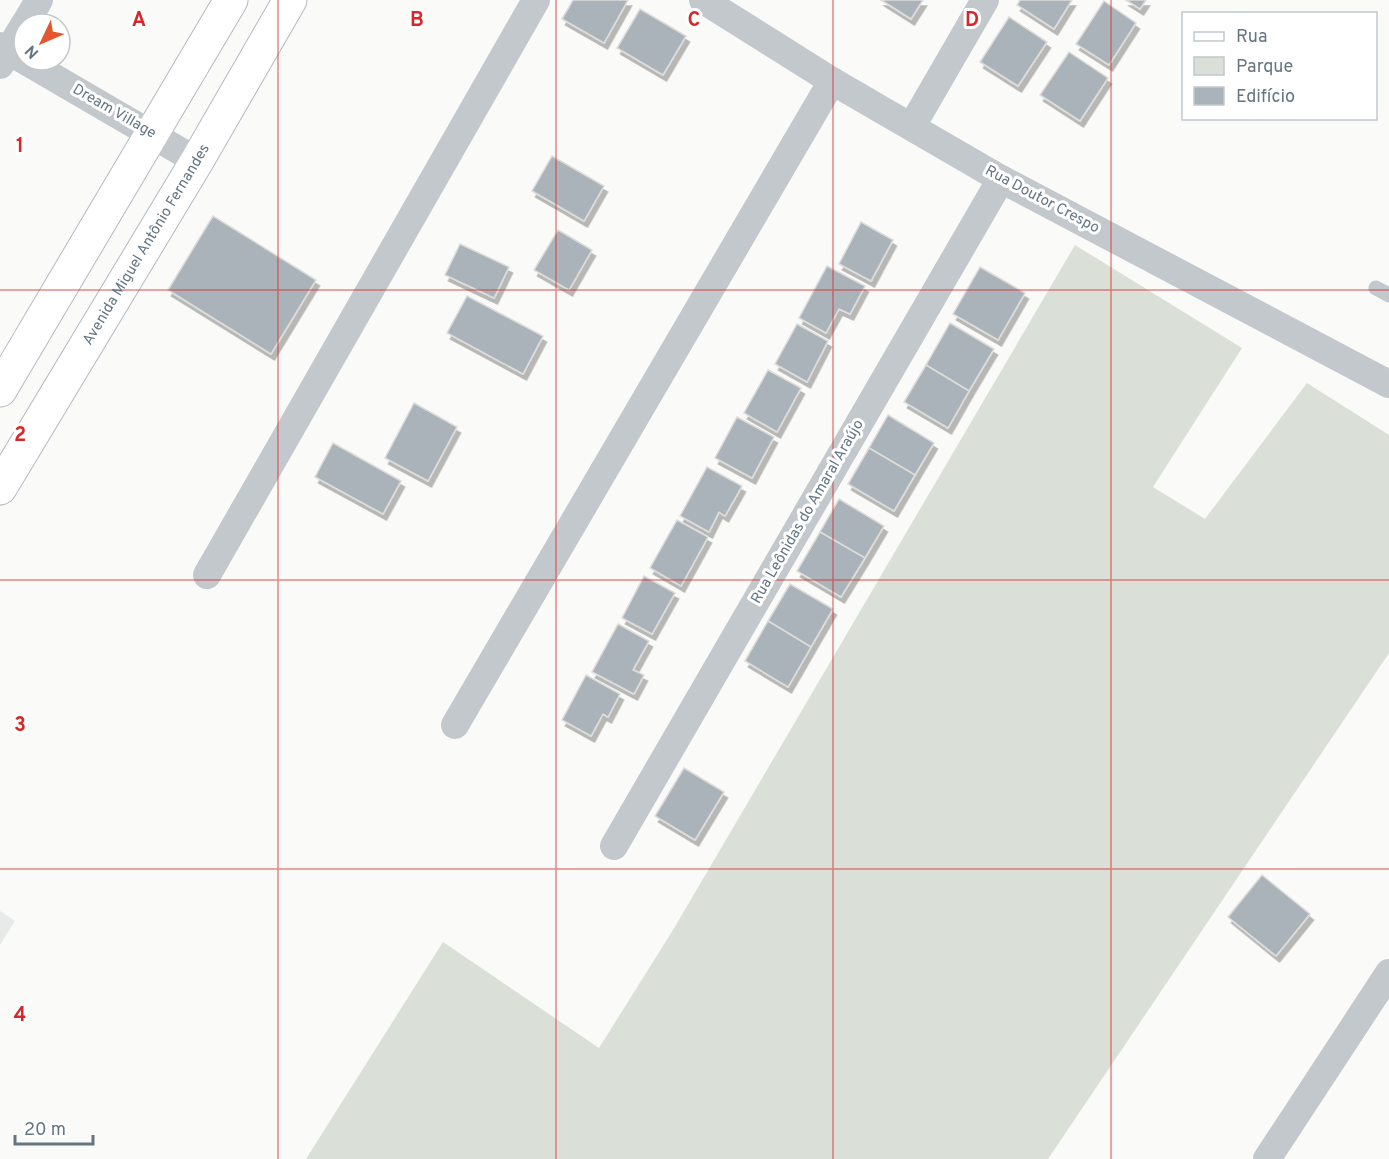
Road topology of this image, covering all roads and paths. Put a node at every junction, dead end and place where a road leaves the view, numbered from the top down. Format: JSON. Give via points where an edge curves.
{"nodes":[{"id":1,"x":231,"y":0,"type":"edge"},
{"id":2,"x":290,"y":0,"type":"edge"},
{"id":3,"x":536,"y":0,"type":"edge"},
{"id":4,"x":703,"y":0,"type":"edge"},
{"id":5,"x":985,"y":0,"type":"edge"},
{"id":6,"x":12,"y":41,"type":"edge"},
{"id":7,"x":3,"y":54,"type":"edge"},
{"id":8,"x":832,"y":81,"type":"junction"},
{"id":9,"x":912,"y":126,"type":"junction"},
{"id":10,"x":152,"y":134,"type":"junction"},
{"id":11,"x":197,"y":160,"type":"junction"},
{"id":12,"x":1001,"y":179,"type":"junction"},
{"id":13,"x":1389,"y":384,"type":"edge"},
{"id":14,"x":0,"y":390,"type":"edge"},
{"id":15,"x":0,"y":488,"type":"edge"},
{"id":16,"x":207,"y":575,"type":"dead end"},
{"id":17,"x":455,"y":725,"type":"dead end"},
{"id":18,"x":614,"y":846,"type":"dead end"},
{"id":19,"x":1389,"y":973,"type":"edge"},
{"id":20,"x":1268,"y":1159,"type":"edge"}],
"edges":[{"from":1,"to":10,"type":"street"},
{"from":2,"to":11,"type":"street","name":"Avenida Miguel Antônio Fernandes"},
{"from":3,"to":16,"type":"street"},
{"from":4,"to":8,"type":"street","name":"Rua Doutor Crespo"},
{"from":5,"to":9,"type":"street"},
{"from":6,"to":7,"type":"street"},
{"from":7,"to":10,"type":"street","name":"Dream Village"},
{"from":8,"to":9,"type":"street","name":"Rua Doutor Crespo"},
{"from":8,"to":17,"type":"street"},
{"from":9,"to":12,"type":"street","name":"Rua Doutor Crespo"},
{"from":10,"to":11,"type":"street","name":"Dream Village"},
{"from":10,"to":14,"type":"street"},
{"from":11,"to":15,"type":"street","name":"Avenida Miguel Antônio Fernandes"},
{"from":12,"to":13,"type":"street","name":"Rua Doutor Crespo"},
{"from":12,"to":18,"type":"street","name":"Rua Leônidas do Amaral Araújo"},
{"from":19,"to":20,"type":"street"}]}
